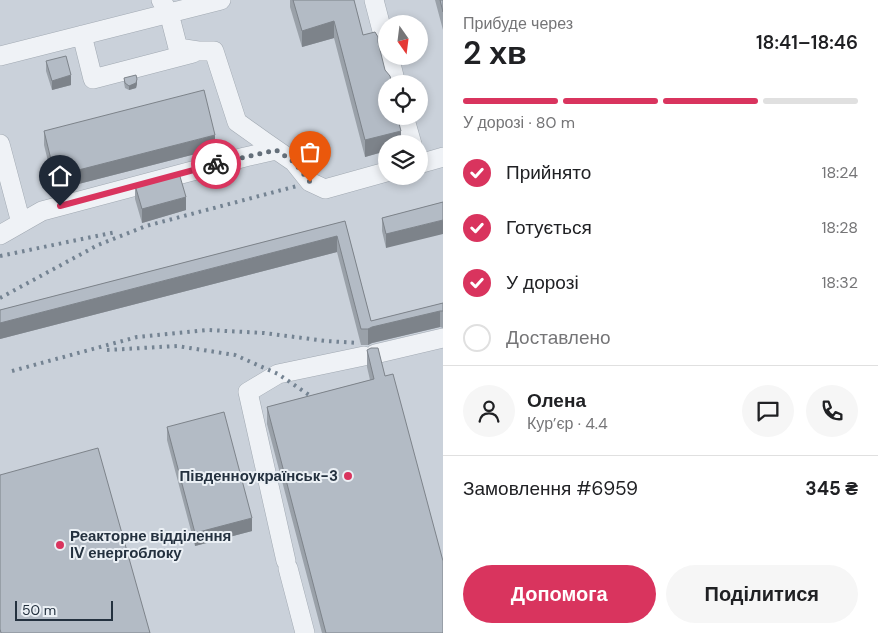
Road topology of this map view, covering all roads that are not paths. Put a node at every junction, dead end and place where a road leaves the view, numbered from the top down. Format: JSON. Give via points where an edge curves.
{"nodes":[{"id":1,"x":221,"y":0,"type":"edge"},
{"id":2,"x":374,"y":0,"type":"edge"},
{"id":3,"x":165,"y":6,"type":"edge"},
{"id":4,"x":378,"y":15,"type":"edge"},
{"id":5,"x":82,"y":35,"type":"junction"},
{"id":6,"x":198,"y":52,"type":"junction"},
{"id":7,"x":0,"y":56,"type":"edge"},
{"id":8,"x":0,"y":144,"type":"edge"},
{"id":9,"x":276,"y":150,"type":"junction"},
{"id":10,"x":443,"y":157,"type":"edge"},
{"id":11,"x":428,"y":161,"type":"edge"},
{"id":12,"x":378,"y":174,"type":"edge"},
{"id":13,"x":21,"y":223,"type":"junction"},
{"id":14,"x":0,"y":234,"type":"edge"},
{"id":15,"x":443,"y":338,"type":"edge"},
{"id":16,"x":305,"y":633,"type":"edge"}],
"edges":[{"from":1,"to":3,"type":"lane"},
{"from":2,"to":4,"type":"lane"},
{"from":3,"to":5,"type":"lane"},
{"from":3,"to":6,"type":"lane","via":[[178,48]]},
{"from":5,"to":6,"type":"lane","via":[[93,79]]},
{"from":5,"to":7,"type":"lane"},
{"from":6,"to":9,"type":"lane","via":[[214,50],[237,122]]},
{"from":8,"to":13,"type":"lane"},
{"from":9,"to":12,"type":"lane","via":[[294,162],[310,182],[325,189]]},
{"from":9,"to":13,"type":"lane","via":[[42,211]]},
{"from":10,"to":11,"type":"lane"},
{"from":13,"to":14,"type":"lane"},
{"from":15,"to":16,"type":"lane","via":[[278,374],[248,392]]}]}
